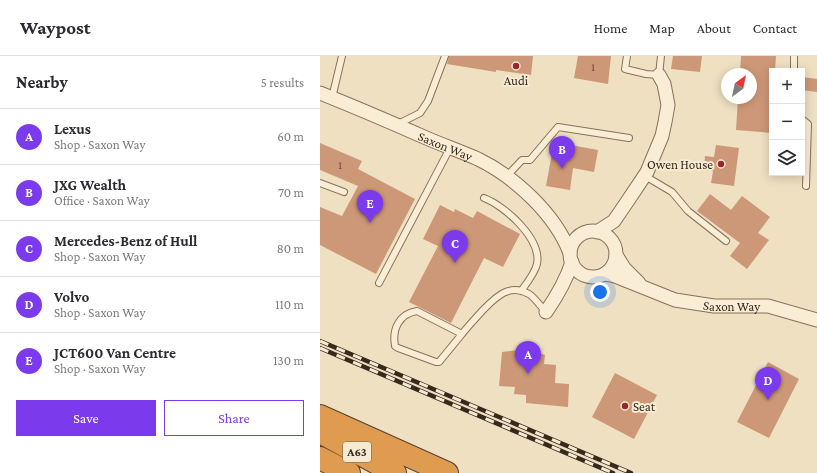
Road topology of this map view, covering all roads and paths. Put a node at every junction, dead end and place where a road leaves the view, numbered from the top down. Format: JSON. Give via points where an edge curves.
{"nodes":[{"id":1,"x":342,"y":56,"type":"edge"},
{"id":2,"x":445,"y":56,"type":"edge"},
{"id":3,"x":627,"y":56,"type":"edge"},
{"id":4,"x":661,"y":56,"type":"edge"},
{"id":5,"x":794,"y":56,"type":"edge"},
{"id":6,"x":794,"y":68,"type":"edge"},
{"id":7,"x":659,"y":75,"type":"junction"},
{"id":8,"x":326,"y":95,"type":"edge"},
{"id":9,"x":805,"y":122,"type":"edge"},
{"id":10,"x":397,"y":125,"type":"junction"},
{"id":11,"x":629,"y":138,"type":"dead end"},
{"id":12,"x":450,"y":148,"type":"junction"},
{"id":13,"x":507,"y":176,"type":"junction"},
{"id":14,"x":644,"y":176,"type":"junction"},
{"id":15,"x":320,"y":183,"type":"edge"},
{"id":16,"x":806,"y":186,"type":"dead end"},
{"id":17,"x":344,"y":192,"type":"dead end"},
{"id":18,"x":484,"y":198,"type":"dead end"},
{"id":19,"x":614,"y":221,"type":"junction"},
{"id":20,"x":554,"y":222,"type":"junction"},
{"id":21,"x":593,"y":232,"type":"junction"},
{"id":22,"x":611,"y":240,"type":"junction"},
{"id":23,"x":726,"y":241,"type":"dead end"},
{"id":24,"x":616,"y":255,"type":"junction"},
{"id":25,"x":571,"y":257,"type":"junction"},
{"id":26,"x":605,"y":274,"type":"junction"},
{"id":27,"x":584,"y":275,"type":"junction"},
{"id":28,"x":379,"y":283,"type":"dead end"},
{"id":29,"x":562,"y":289,"type":"junction"},
{"id":30,"x":647,"y":289,"type":"junction"},
{"id":31,"x":521,"y":291,"type":"junction"},
{"id":32,"x":546,"y":312,"type":"joint"},
{"id":33,"x":817,"y":320,"type":"edge"},
{"id":34,"x":462,"y":334,"type":"junction"},
{"id":35,"x":320,"y":416,"type":"edge"},
{"id":36,"x":320,"y":432,"type":"edge"},
{"id":37,"x":320,"y":458,"type":"edge"},
{"id":38,"x":350,"y":473,"type":"edge"},
{"id":39,"x":395,"y":473,"type":"edge"},
{"id":40,"x":447,"y":473,"type":"edge"}],
"edges":[{"from":1,"to":8,"type":"lane"},
{"from":2,"to":10,"type":"lane","via":[[428,101],[420,113]]},
{"from":3,"to":7,"type":"lane","via":[[625,69]]},
{"from":4,"to":7,"type":"lane"},
{"from":5,"to":6,"type":"lane"},
{"from":7,"to":14,"type":"street","via":[[664,84],[668,105],[662,136]]},
{"from":8,"to":10,"type":"street","name":"Saxon Way"},
{"from":9,"to":16,"type":"lane","via":[[808,124]]},
{"from":10,"to":12,"type":"street","name":"Saxon Way"},
{"from":11,"to":13,"type":"lane","via":[[558,127],[530,160],[522,160]]},
{"from":12,"to":13,"type":"street","name":"Saxon Way","via":[[478,159]]},
{"from":12,"to":28,"type":"lane"},
{"from":13,"to":20,"type":"street","name":"Saxon Way"},
{"from":14,"to":19,"type":"street"},
{"from":14,"to":23,"type":"lane","via":[[672,192],[688,211]]},
{"from":15,"to":17,"type":"lane"},
{"from":18,"to":31,"type":"lane","via":[[516,220],[534,244],[537,265]]},
{"from":19,"to":21,"type":"street"},
{"from":19,"to":22,"type":"street"},
{"from":20,"to":21,"type":"street","name":"Saxon Way","via":[[579,232]]},
{"from":20,"to":25,"type":"street","name":"Saxon Way","via":[[565,240]]},
{"from":21,"to":22,"type":"street","via":[[605,235]]},
{"from":21,"to":25,"type":"street","via":[[577,238],[572,245]]},
{"from":22,"to":24,"type":"street"},
{"from":24,"to":26,"type":"street","via":[[614,263]]},
{"from":24,"to":30,"type":"street","name":"Saxon Way","via":[[633,278]]},
{"from":25,"to":27,"type":"street","via":[[576,269]]},
{"from":25,"to":29,"type":"street","via":[[569,273]]},
{"from":26,"to":27,"type":"street","via":[[592,277]]},
{"from":26,"to":30,"type":"street","name":"Saxon Way"},
{"from":27,"to":29,"type":"street","via":[[574,278]]},
{"from":29,"to":32,"type":"street"},
{"from":30,"to":33,"type":"street","name":"Saxon Way","via":[[675,300],[714,306],[768,306]]},
{"from":31,"to":32,"type":"lane","via":[[530,295]]},
{"from":31,"to":34,"type":"lane","via":[[506,291],[495,298]]},
{"from":34,"to":34,"type":"lane","via":[[417,311],[410,312],[398,322],[394,330],[394,339],[398,348],[439,362]]},
{"from":35,"to":40,"type":"highway"},
{"from":36,"to":39,"type":"highway","number":"A63"},
{"from":37,"to":38,"type":"highway","number":"A63"}]}
